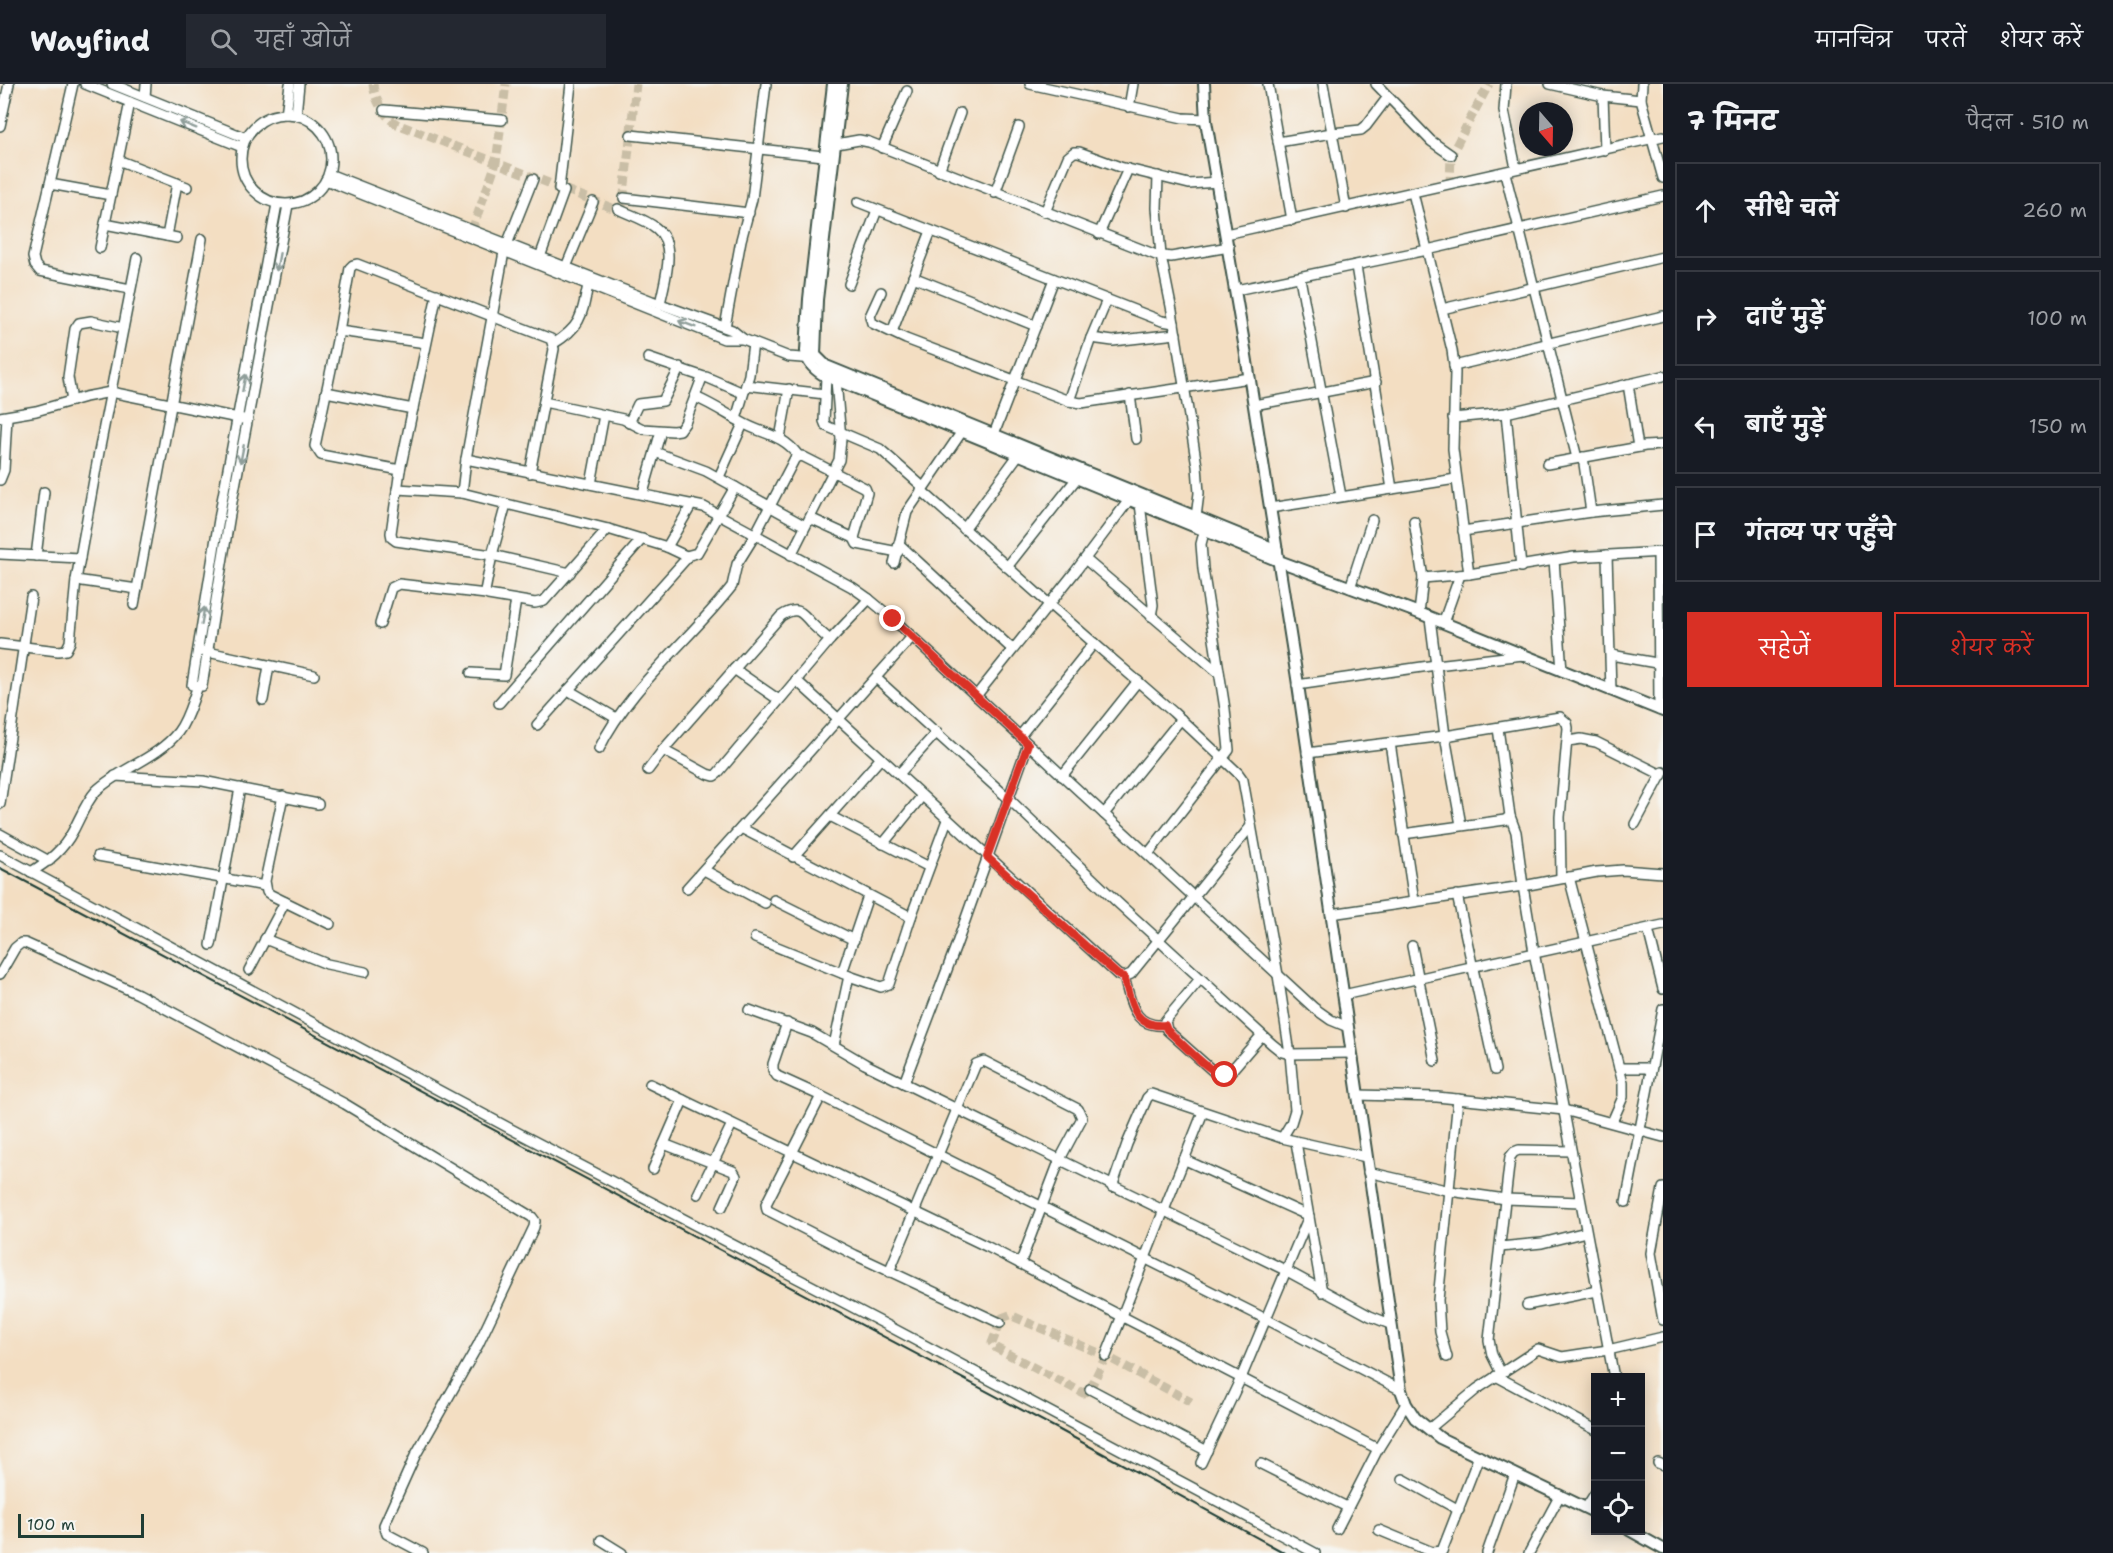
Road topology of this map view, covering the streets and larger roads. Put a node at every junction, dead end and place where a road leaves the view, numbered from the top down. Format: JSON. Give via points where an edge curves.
{"nodes":[{"id":1,"x":9,"y":84,"type":"edge"},
{"id":2,"x":74,"y":84,"type":"edge"},
{"id":3,"x":85,"y":84,"type":"edge"},
{"id":4,"x":112,"y":84,"type":"edge"},
{"id":5,"x":146,"y":84,"type":"edge"},
{"id":6,"x":290,"y":84,"type":"edge"},
{"id":7,"x":299,"y":84,"type":"edge"},
{"id":8,"x":571,"y":84,"type":"edge"},
{"id":9,"x":766,"y":84,"type":"edge"},
{"id":10,"x":833,"y":84,"type":"edge"},
{"id":11,"x":842,"y":84,"type":"edge"},
{"id":12,"x":1030,"y":84,"type":"edge"},
{"id":13,"x":1133,"y":84,"type":"edge"},
{"id":14,"x":1204,"y":84,"type":"edge"},
{"id":15,"x":1268,"y":84,"type":"edge"},
{"id":16,"x":1323,"y":84,"type":"edge"},
{"id":17,"x":1376,"y":84,"type":"edge"},
{"id":18,"x":1506,"y":84,"type":"edge"},
{"id":19,"x":1550,"y":84,"type":"edge"},
{"id":20,"x":1642,"y":84,"type":"edge"},
{"id":21,"x":1069,"y":88,"type":"edge"},
{"id":22,"x":907,"y":91,"type":"dead end"},
{"id":23,"x":1603,"y":96,"type":"junction"},
{"id":24,"x":145,"y":97,"type":"junction"},
{"id":25,"x":1388,"y":97,"type":"junction"},
{"id":26,"x":1641,"y":100,"type":"junction"},
{"id":27,"x":130,"y":102,"type":"junction"},
{"id":28,"x":1129,"y":107,"type":"junction"},
{"id":29,"x":384,"y":110,"type":"dead end"},
{"id":30,"x":960,"y":113,"type":"dead end"},
{"id":31,"x":291,"y":115,"type":"junction"},
{"id":32,"x":1206,"y":119,"type":"junction"},
{"id":33,"x":502,"y":120,"type":"dead end"},
{"id":34,"x":0,"y":126,"type":"edge"},
{"id":35,"x":1019,"y":127,"type":"dead end"},
{"id":36,"x":1332,"y":133,"type":"junction"},
{"id":37,"x":631,"y":135,"type":"dead end"},
{"id":38,"x":1663,"y":136,"type":"edge"},
{"id":39,"x":1653,"y":139,"type":"junction"},
{"id":40,"x":244,"y":142,"type":"junction"},
{"id":41,"x":1278,"y":142,"type":"junction"},
{"id":42,"x":882,"y":148,"type":"junction"},
{"id":43,"x":759,"y":149,"type":"junction"},
{"id":44,"x":830,"y":150,"type":"junction"},
{"id":45,"x":1605,"y":150,"type":"junction"},
{"id":46,"x":1451,"y":154,"type":"dead end"},
{"id":47,"x":118,"y":160,"type":"junction"},
{"id":48,"x":1516,"y":168,"type":"junction"},
{"id":49,"x":1128,"y":169,"type":"junction"},
{"id":50,"x":939,"y":171,"type":"junction"},
{"id":51,"x":1505,"y":172,"type":"junction"},
{"id":52,"x":1158,"y":176,"type":"junction"},
{"id":53,"x":328,"y":177,"type":"junction"},
{"id":54,"x":1663,"y":178,"type":"edge"},
{"id":55,"x":533,"y":179,"type":"dead end"},
{"id":56,"x":1218,"y":182,"type":"junction"},
{"id":57,"x":50,"y":184,"type":"junction"},
{"id":58,"x":995,"y":193,"type":"junction"},
{"id":59,"x":1413,"y":193,"type":"junction"},
{"id":60,"x":111,"y":195,"type":"junction"},
{"id":61,"x":1663,"y":196,"type":"edge"},
{"id":62,"x":624,"y":198,"type":"dead end"},
{"id":63,"x":593,"y":202,"type":"dead end"},
{"id":64,"x":858,"y":202,"type":"dead end"},
{"id":65,"x":277,"y":204,"type":"junction"},
{"id":66,"x":288,"y":205,"type":"junction"},
{"id":67,"x":1346,"y":208,"type":"junction"},
{"id":68,"x":618,"y":209,"type":"dead end"},
{"id":69,"x":877,"y":210,"type":"junction"},
{"id":70,"x":1045,"y":212,"type":"junction"},
{"id":71,"x":749,"y":213,"type":"junction"},
{"id":72,"x":1292,"y":220,"type":"junction"},
{"id":73,"x":105,"y":224,"type":"junction"},
{"id":74,"x":1521,"y":229,"type":"junction"},
{"id":75,"x":931,"y":231,"type":"junction"},
{"id":76,"x":1099,"y":234,"type":"junction"},
{"id":77,"x":1226,"y":234,"type":"junction"},
{"id":78,"x":202,"y":239,"type":"dead end"},
{"id":79,"x":1228,"y":247,"type":"junction"},
{"id":80,"x":100,"y":248,"type":"dead end"},
{"id":81,"x":506,"y":248,"type":"junction"},
{"id":82,"x":1427,"y":250,"type":"junction"},
{"id":83,"x":1161,"y":256,"type":"junction"},
{"id":84,"x":540,"y":257,"type":"junction"},
{"id":85,"x":1663,"y":257,"type":"edge"},
{"id":86,"x":137,"y":258,"type":"dead end"},
{"id":87,"x":1356,"y":266,"type":"junction"},
{"id":88,"x":566,"y":267,"type":"junction"},
{"id":89,"x":913,"y":277,"type":"junction"},
{"id":90,"x":1300,"y":278,"type":"junction"},
{"id":91,"x":1054,"y":279,"type":"junction"},
{"id":92,"x":849,"y":284,"type":"dead end"},
{"id":93,"x":588,"y":285,"type":"junction"},
{"id":94,"x":1535,"y":287,"type":"junction"},
{"id":95,"x":130,"y":289,"type":"junction"},
{"id":96,"x":1236,"y":290,"type":"junction"},
{"id":97,"x":881,"y":292,"type":"dead end"},
{"id":98,"x":437,"y":294,"type":"junction"},
{"id":99,"x":1107,"y":300,"type":"junction"},
{"id":100,"x":660,"y":304,"type":"junction"},
{"id":101,"x":1442,"y":309,"type":"junction"},
{"id":102,"x":492,"y":315,"type":"junction"},
{"id":103,"x":1663,"y":316,"type":"edge"},
{"id":104,"x":1036,"y":326,"type":"junction"},
{"id":105,"x":725,"y":327,"type":"junction"},
{"id":106,"x":123,"y":328,"type":"junction"},
{"id":107,"x":1175,"y":328,"type":"junction"},
{"id":108,"x":339,"y":332,"type":"junction"},
{"id":109,"x":892,"y":332,"type":"junction"},
{"id":110,"x":1091,"y":338,"type":"junction"},
{"id":111,"x":743,"y":339,"type":"junction"},
{"id":112,"x":426,"y":343,"type":"junction"},
{"id":113,"x":753,"y":343,"type":"junction"},
{"id":114,"x":553,"y":344,"type":"junction"},
{"id":115,"x":1549,"y":344,"type":"junction"},
{"id":116,"x":648,"y":358,"type":"dead end"},
{"id":117,"x":812,"y":359,"type":"junction"},
{"id":118,"x":1454,"y":366,"type":"junction"},
{"id":119,"x":680,"y":367,"type":"junction"},
{"id":120,"x":834,"y":376,"type":"junction"},
{"id":121,"x":1663,"y":376,"type":"edge"},
{"id":122,"x":704,"y":377,"type":"junction"},
{"id":123,"x":1250,"y":378,"type":"junction"},
{"id":124,"x":1015,"y":382,"type":"junction"},
{"id":125,"x":1376,"y":382,"type":"junction"},
{"id":126,"x":1628,"y":384,"type":"junction"},
{"id":127,"x":1184,"y":387,"type":"junction"},
{"id":128,"x":745,"y":389,"type":"junction"},
{"id":129,"x":789,"y":389,"type":"junction"},
{"id":130,"x":111,"y":392,"type":"junction"},
{"id":131,"x":326,"y":392,"type":"junction"},
{"id":132,"x":1322,"y":392,"type":"junction"},
{"id":133,"x":825,"y":394,"type":"junction"},
{"id":134,"x":1130,"y":395,"type":"junction"},
{"id":135,"x":695,"y":397,"type":"junction"},
{"id":136,"x":1563,"y":400,"type":"junction"},
{"id":137,"x":72,"y":401,"type":"junction"},
{"id":138,"x":1069,"y":401,"type":"junction"},
{"id":139,"x":544,"y":402,"type":"junction"},
{"id":140,"x":1254,"y":405,"type":"junction"},
{"id":141,"x":172,"y":406,"type":"junction"},
{"id":142,"x":412,"y":409,"type":"junction"},
{"id":143,"x":1506,"y":413,"type":"junction"},
{"id":144,"x":604,"y":415,"type":"junction"},
{"id":145,"x":4,"y":417,"type":"edge"},
{"id":146,"x":237,"y":418,"type":"junction"},
{"id":147,"x":1453,"y":418,"type":"junction"},
{"id":148,"x":248,"y":420,"type":"junction"},
{"id":149,"x":739,"y":422,"type":"junction"},
{"id":150,"x":629,"y":423,"type":"junction"},
{"id":151,"x":965,"y":427,"type":"junction"},
{"id":152,"x":661,"y":431,"type":"junction"},
{"id":153,"x":840,"y":433,"type":"junction"},
{"id":154,"x":994,"y":434,"type":"junction"},
{"id":155,"x":780,"y":438,"type":"junction"},
{"id":156,"x":1137,"y":439,"type":"dead end"},
{"id":157,"x":1663,"y":445,"type":"edge"},
{"id":158,"x":1638,"y":447,"type":"junction"},
{"id":159,"x":655,"y":452,"type":"junction"},
{"id":160,"x":1019,"y":454,"type":"junction"},
{"id":161,"x":798,"y":455,"type":"junction"},
{"id":162,"x":1580,"y":458,"type":"junction"},
{"id":163,"x":466,"y":459,"type":"junction"},
{"id":164,"x":1547,"y":464,"type":"dead end"},
{"id":165,"x":400,"y":470,"type":"junction"},
{"id":166,"x":834,"y":472,"type":"junction"},
{"id":167,"x":530,"y":473,"type":"junction"},
{"id":168,"x":719,"y":477,"type":"junction"},
{"id":169,"x":1077,"y":478,"type":"junction"},
{"id":170,"x":1456,"y":479,"type":"junction"},
{"id":171,"x":0,"y":480,"type":"edge"},
{"id":172,"x":591,"y":484,"type":"junction"},
{"id":173,"x":735,"y":487,"type":"junction"},
{"id":174,"x":922,"y":488,"type":"junction"},
{"id":175,"x":397,"y":489,"type":"junction"},
{"id":176,"x":1392,"y":489,"type":"junction"},
{"id":177,"x":44,"y":492,"type":"dead end"},
{"id":178,"x":462,"y":493,"type":"junction"},
{"id":179,"x":643,"y":494,"type":"junction"},
{"id":180,"x":1341,"y":496,"type":"junction"},
{"id":181,"x":1135,"y":502,"type":"junction"},
{"id":182,"x":506,"y":504,"type":"junction"},
{"id":183,"x":692,"y":504,"type":"junction"},
{"id":184,"x":1663,"y":505,"type":"edge"},
{"id":185,"x":769,"y":507,"type":"junction"},
{"id":186,"x":1270,"y":508,"type":"junction"},
{"id":187,"x":1591,"y":512,"type":"junction"},
{"id":188,"x":720,"y":514,"type":"junction"},
{"id":189,"x":1372,"y":520,"type":"dead end"},
{"id":190,"x":1414,"y":521,"type":"dead end"},
{"id":191,"x":807,"y":522,"type":"junction"},
{"id":192,"x":1202,"y":523,"type":"junction"},
{"id":193,"x":1517,"y":523,"type":"junction"},
{"id":194,"x":609,"y":529,"type":"junction"},
{"id":195,"x":964,"y":529,"type":"junction"},
{"id":196,"x":1464,"y":531,"type":"junction"},
{"id":197,"x":755,"y":535,"type":"junction"},
{"id":198,"x":854,"y":538,"type":"junction"},
{"id":199,"x":642,"y":539,"type":"junction"},
{"id":200,"x":668,"y":547,"type":"junction"},
{"id":201,"x":898,"y":548,"type":"junction"},
{"id":202,"x":1661,"y":552,"type":"edge"},
{"id":203,"x":0,"y":554,"type":"edge"},
{"id":204,"x":492,"y":555,"type":"junction"},
{"id":205,"x":791,"y":555,"type":"junction"},
{"id":206,"x":1606,"y":555,"type":"junction"},
{"id":207,"x":36,"y":556,"type":"junction"},
{"id":208,"x":686,"y":556,"type":"junction"},
{"id":209,"x":1278,"y":556,"type":"junction"},
{"id":210,"x":80,"y":558,"type":"junction"},
{"id":211,"x":1085,"y":559,"type":"junction"},
{"id":212,"x":1554,"y":560,"type":"junction"},
{"id":213,"x":894,"y":563,"type":"dead end"},
{"id":214,"x":1007,"y":567,"type":"junction"},
{"id":215,"x":1521,"y":567,"type":"junction"},
{"id":216,"x":570,"y":573,"type":"junction"},
{"id":217,"x":1465,"y":575,"type":"junction"},
{"id":218,"x":1423,"y":578,"type":"junction"},
{"id":219,"x":76,"y":580,"type":"junction"},
{"id":220,"x":1350,"y":588,"type":"junction"},
{"id":221,"x":137,"y":589,"type":"junction"},
{"id":222,"x":486,"y":594,"type":"junction"},
{"id":223,"x":31,"y":597,"type":"dead end"},
{"id":224,"x":869,"y":599,"type":"junction"},
{"id":225,"x":516,"y":600,"type":"junction"},
{"id":226,"x":1049,"y":604,"type":"junction"},
{"id":227,"x":134,"y":605,"type":"dead end"},
{"id":228,"x":1419,"y":613,"type":"junction"},
{"id":229,"x":1150,"y":616,"type":"junction"},
{"id":230,"x":1430,"y":618,"type":"junction"},
{"id":231,"x":1443,"y":623,"type":"junction"},
{"id":232,"x":380,"y":624,"type":"dead end"},
{"id":233,"x":912,"y":637,"type":"junction"},
{"id":234,"x":830,"y":640,"type":"junction"},
{"id":235,"x":1094,"y":643,"type":"junction"},
{"id":236,"x":0,"y":644,"type":"edge"},
{"id":237,"x":23,"y":648,"type":"junction"},
{"id":238,"x":1012,"y":649,"type":"junction"},
{"id":239,"x":198,"y":650,"type":"junction"},
{"id":240,"x":208,"y":651,"type":"junction"},
{"id":241,"x":1523,"y":655,"type":"junction"},
{"id":242,"x":1611,"y":655,"type":"junction"},
{"id":243,"x":1661,"y":664,"type":"edge"},
{"id":244,"x":1436,"y":665,"type":"junction"},
{"id":245,"x":269,"y":666,"type":"junction"},
{"id":246,"x":734,"y":669,"type":"junction"},
{"id":247,"x":1562,"y":671,"type":"junction"},
{"id":248,"x":471,"y":673,"type":"dead end"},
{"id":249,"x":1219,"y":674,"type":"junction"},
{"id":250,"x":314,"y":675,"type":"dead end"},
{"id":251,"x":876,"y":678,"type":"junction"},
{"id":252,"x":796,"y":681,"type":"junction"},
{"id":253,"x":1138,"y":681,"type":"junction"},
{"id":254,"x":1297,"y":685,"type":"junction"},
{"id":255,"x":198,"y":686,"type":"junction"},
{"id":256,"x":568,"y":690,"type":"junction"},
{"id":257,"x":1611,"y":691,"type":"junction"},
{"id":258,"x":976,"y":696,"type":"junction"},
{"id":259,"x":263,"y":700,"type":"dead end"},
{"id":260,"x":779,"y":700,"type":"junction"},
{"id":261,"x":499,"y":703,"type":"dead end"},
{"id":262,"x":1661,"y":711,"type":"edge"},
{"id":263,"x":616,"y":718,"type":"junction"},
{"id":264,"x":838,"y":719,"type":"junction"},
{"id":265,"x":1181,"y":719,"type":"junction"},
{"id":266,"x":537,"y":725,"type":"dead end"},
{"id":267,"x":1498,"y":728,"type":"junction"},
{"id":268,"x":937,"y":732,"type":"junction"},
{"id":269,"x":1020,"y":736,"type":"junction"},
{"id":270,"x":1445,"y":736,"type":"junction"},
{"id":271,"x":1568,"y":741,"type":"junction"},
{"id":272,"x":1390,"y":743,"type":"junction"},
{"id":273,"x":1028,"y":744,"type":"junction"},
{"id":274,"x":599,"y":749,"type":"dead end"},
{"id":275,"x":663,"y":750,"type":"junction"},
{"id":276,"x":1307,"y":753,"type":"junction"},
{"id":277,"x":881,"y":758,"type":"junction"},
{"id":278,"x":1223,"y":760,"type":"junction"},
{"id":279,"x":3,"y":764,"type":"edge"},
{"id":280,"x":648,"y":770,"type":"dead end"},
{"id":281,"x":1662,"y":773,"type":"edge"},
{"id":282,"x":899,"y":774,"type":"junction"},
{"id":283,"x":115,"y":776,"type":"junction"},
{"id":284,"x":1062,"y":776,"type":"junction"},
{"id":285,"x":240,"y":788,"type":"junction"},
{"id":286,"x":283,"y":796,"type":"junction"},
{"id":287,"x":922,"y":796,"type":"junction"},
{"id":288,"x":1009,"y":799,"type":"junction"},
{"id":289,"x":0,"y":804,"type":"edge"},
{"id":290,"x":318,"y":804,"type":"dead end"},
{"id":291,"x":1104,"y":814,"type":"junction"},
{"id":292,"x":830,"y":816,"type":"junction"},
{"id":293,"x":1510,"y":816,"type":"junction"},
{"id":294,"x":947,"y":820,"type":"junction"},
{"id":295,"x":1635,"y":824,"type":"dead end"},
{"id":296,"x":1461,"y":825,"type":"junction"},
{"id":297,"x":1251,"y":826,"type":"junction"},
{"id":298,"x":741,"y":828,"type":"junction"},
{"id":299,"x":0,"y":834,"type":"edge"},
{"id":300,"x":1403,"y":834,"type":"junction"},
{"id":301,"x":883,"y":843,"type":"junction"},
{"id":302,"x":1148,"y":854,"type":"junction"},
{"id":303,"x":0,"y":855,"type":"edge"},
{"id":304,"x":98,"y":856,"type":"dead end"},
{"id":305,"x":793,"y":857,"type":"junction"},
{"id":306,"x":987,"y":857,"type":"junction"},
{"id":307,"x":49,"y":861,"type":"junction"},
{"id":308,"x":929,"y":867,"type":"junction"},
{"id":309,"x":704,"y":870,"type":"junction"},
{"id":310,"x":31,"y":872,"type":"junction"},
{"id":311,"x":1663,"y":873,"type":"edge"},
{"id":312,"x":1565,"y":878,"type":"junction"},
{"id":313,"x":224,"y":879,"type":"junction"},
{"id":314,"x":265,"y":886,"type":"junction"},
{"id":315,"x":1522,"y":886,"type":"junction"},
{"id":316,"x":687,"y":888,"type":"dead end"},
{"id":317,"x":1457,"y":895,"type":"junction"},
{"id":318,"x":868,"y":896,"type":"junction"},
{"id":319,"x":1194,"y":897,"type":"junction"},
{"id":320,"x":1414,"y":901,"type":"junction"},
{"id":321,"x":285,"y":902,"type":"junction"},
{"id":322,"x":1331,"y":914,"type":"junction"},
{"id":323,"x":911,"y":917,"type":"junction"},
{"id":324,"x":330,"y":924,"type":"dead end"},
{"id":325,"x":1663,"y":925,"type":"edge"},
{"id":326,"x":1648,"y":929,"type":"junction"},
{"id":327,"x":755,"y":938,"type":"dead end"},
{"id":328,"x":265,"y":939,"type":"junction"},
{"id":329,"x":854,"y":940,"type":"junction"},
{"id":330,"x":1159,"y":940,"type":"junction"},
{"id":331,"x":1586,"y":943,"type":"junction"},
{"id":332,"x":211,"y":945,"type":"dead end"},
{"id":333,"x":1412,"y":946,"type":"dead end"},
{"id":334,"x":1534,"y":952,"type":"junction"},
{"id":335,"x":1473,"y":967,"type":"junction"},
{"id":336,"x":249,"y":970,"type":"dead end"},
{"id":337,"x":365,"y":972,"type":"dead end"},
{"id":338,"x":0,"y":974,"type":"edge"},
{"id":339,"x":846,"y":975,"type":"junction"},
{"id":340,"x":1278,"y":975,"type":"junction"},
{"id":341,"x":1124,"y":977,"type":"junction"},
{"id":342,"x":1200,"y":979,"type":"junction"},
{"id":343,"x":1418,"y":979,"type":"junction"},
{"id":344,"x":1663,"y":989,"type":"edge"},
{"id":345,"x":1343,"y":994,"type":"junction"},
{"id":346,"x":1663,"y":1009,"type":"edge"},
{"id":347,"x":749,"y":1010,"type":"dead end"},
{"id":348,"x":787,"y":1023,"type":"junction"},
{"id":349,"x":1165,"y":1025,"type":"junction"},
{"id":350,"x":1348,"y":1027,"type":"junction"},
{"id":351,"x":1261,"y":1036,"type":"junction"},
{"id":352,"x":834,"y":1045,"type":"junction"},
{"id":353,"x":1351,"y":1053,"type":"junction"},
{"id":354,"x":1290,"y":1054,"type":"junction"},
{"id":355,"x":1435,"y":1060,"type":"dead end"},
{"id":356,"x":1619,"y":1068,"type":"junction"},
{"id":357,"x":1495,"y":1070,"type":"dead end"},
{"id":358,"x":1651,"y":1070,"type":"junction"},
{"id":359,"x":904,"y":1083,"type":"junction"},
{"id":360,"x":650,"y":1084,"type":"dead end"},
{"id":361,"x":1357,"y":1095,"type":"junction"},
{"id":362,"x":821,"y":1096,"type":"junction"},
{"id":363,"x":1458,"y":1099,"type":"junction"},
{"id":364,"x":683,"y":1100,"type":"junction"},
{"id":365,"x":958,"y":1108,"type":"junction"},
{"id":366,"x":1564,"y":1110,"type":"junction"},
{"id":367,"x":1203,"y":1112,"type":"junction"},
{"id":368,"x":1612,"y":1122,"type":"junction"},
{"id":369,"x":732,"y":1124,"type":"junction"},
{"id":370,"x":1639,"y":1131,"type":"junction"},
{"id":371,"x":1663,"y":1137,"type":"edge"},
{"id":372,"x":1282,"y":1138,"type":"junction"},
{"id":373,"x":1296,"y":1142,"type":"junction"},
{"id":374,"x":664,"y":1144,"type":"junction"},
{"id":375,"x":1571,"y":1151,"type":"junction"},
{"id":376,"x":792,"y":1152,"type":"junction"},
{"id":377,"x":939,"y":1156,"type":"junction"},
{"id":378,"x":1366,"y":1157,"type":"junction"},
{"id":379,"x":1060,"y":1159,"type":"junction"},
{"id":380,"x":1183,"y":1159,"type":"junction"},
{"id":381,"x":714,"y":1163,"type":"junction"},
{"id":382,"x":653,"y":1169,"type":"dead end"},
{"id":383,"x":1368,"y":1172,"type":"junction"},
{"id":384,"x":1112,"y":1187,"type":"junction"},
{"id":385,"x":1663,"y":1188,"type":"edge"},
{"id":386,"x":1450,"y":1191,"type":"junction"},
{"id":387,"x":699,"y":1194,"type":"dead end"},
{"id":388,"x":1505,"y":1199,"type":"junction"},
{"id":389,"x":1580,"y":1202,"type":"junction"},
{"id":390,"x":1626,"y":1202,"type":"dead end"},
{"id":391,"x":1042,"y":1206,"type":"junction"},
{"id":392,"x":1661,"y":1206,"type":"edge"},
{"id":393,"x":722,"y":1207,"type":"dead end"},
{"id":394,"x":915,"y":1211,"type":"junction"},
{"id":395,"x":1164,"y":1212,"type":"junction"},
{"id":396,"x":1309,"y":1216,"type":"junction"},
{"id":397,"x":1587,"y":1232,"type":"junction"},
{"id":398,"x":1500,"y":1247,"type":"junction"},
{"id":399,"x":1145,"y":1259,"type":"junction"},
{"id":400,"x":1020,"y":1264,"type":"junction"},
{"id":401,"x":1287,"y":1271,"type":"junction"},
{"id":402,"x":889,"y":1272,"type":"junction"},
{"id":403,"x":1597,"y":1291,"type":"junction"},
{"id":404,"x":1322,"y":1292,"type":"junction"},
{"id":405,"x":1527,"y":1305,"type":"dead end"},
{"id":406,"x":1122,"y":1316,"type":"junction"},
{"id":407,"x":1266,"y":1319,"type":"junction"},
{"id":408,"x":1663,"y":1320,"type":"edge"},
{"id":409,"x":1000,"y":1323,"type":"dead end"},
{"id":410,"x":1390,"y":1324,"type":"junction"},
{"id":411,"x":1663,"y":1337,"type":"edge"},
{"id":412,"x":1608,"y":1350,"type":"junction"},
{"id":413,"x":1106,"y":1356,"type":"tunnel mouth"},
{"id":414,"x":1447,"y":1357,"type":"dead end"},
{"id":415,"x":1613,"y":1373,"type":"edge"},
{"id":416,"x":1499,"y":1374,"type":"junction"},
{"id":417,"x":1241,"y":1378,"type":"junction"},
{"id":418,"x":1090,"y":1389,"type":"dead end"},
{"id":419,"x":1401,"y":1390,"type":"junction"},
{"id":420,"x":1406,"y":1404,"type":"junction"},
{"id":421,"x":1591,"y":1427,"type":"edge"},
{"id":422,"x":1429,"y":1429,"type":"junction"},
{"id":423,"x":1378,"y":1449,"type":"junction"},
{"id":424,"x":1207,"y":1451,"type":"junction"},
{"id":425,"x":1479,"y":1456,"type":"junction"},
{"id":426,"x":1201,"y":1464,"type":"dead end"},
{"id":427,"x":1261,"y":1464,"type":"dead end"},
{"id":428,"x":1515,"y":1474,"type":"junction"},
{"id":429,"x":1403,"y":1479,"type":"dead end"},
{"id":430,"x":1560,"y":1495,"type":"junction"},
{"id":431,"x":1347,"y":1507,"type":"junction"},
{"id":432,"x":1459,"y":1510,"type":"junction"},
{"id":433,"x":1591,"y":1510,"type":"edge"},
{"id":434,"x":1337,"y":1529,"type":"dead end"},
{"id":435,"x":1379,"y":1530,"type":"dead end"},
{"id":436,"x":1639,"y":1535,"type":"edge"},
{"id":437,"x":601,"y":1540,"type":"dead end"},
{"id":438,"x":1662,"y":1547,"type":"edge"},
{"id":439,"x":420,"y":1552,"type":"edge"},
{"id":440,"x":622,"y":1553,"type":"edge"},
{"id":441,"x":1315,"y":1553,"type":"edge"},
{"id":442,"x":1487,"y":1553,"type":"edge"},
{"id":443,"x":1529,"y":1553,"type":"edge"}],
"edges":[{"from":1,"to":34,"type":"street"},
{"from":2,"to":57,"type":"street"},
{"from":3,"to":27,"type":"street"},
{"from":4,"to":24,"type":"street"},
{"from":5,"to":24,"type":"street"},
{"from":6,"to":31,"type":"street"},
{"from":7,"to":31,"type":"street"},
{"from":8,"to":84,"type":"street","via":[[562,190]]},
{"from":9,"to":43,"type":"street"},
{"from":10,"to":44,"type":"street"},
{"from":11,"to":44,"type":"street"},
{"from":12,"to":21,"type":"street"},
{"from":13,"to":28,"type":"street"},
{"from":14,"to":32,"type":"street"},
{"from":15,"to":41,"type":"street"},
{"from":16,"to":36,"type":"street"},
{"from":17,"to":25,"type":"street"},
{"from":18,"to":48,"type":"street","via":[[1504,111]]},
{"from":19,"to":23,"type":"street"},
{"from":20,"to":26,"type":"street"},
{"from":21,"to":28,"type":"street"},
{"from":22,"to":42,"type":"street"},
{"from":23,"to":26,"type":"street"},
{"from":23,"to":45,"type":"street"},
{"from":24,"to":40,"type":"street"},
{"from":25,"to":36,"type":"street","via":[[1361,130]]},
{"from":25,"to":46,"type":"street","via":[[1431,141]]},
{"from":26,"to":39,"type":"street"},
{"from":40,"to":27,"type":"street","one_way":true},
{"from":27,"to":47,"type":"street"},
{"from":28,"to":32,"type":"street"},
{"from":29,"to":33,"type":"street"},
{"from":30,"to":50,"type":"street"},
{"from":31,"to":40,"type":"street","via":[[260,122]]},
{"from":31,"to":53,"type":"street","via":[[310,121],[326,137],[331,159]]},
{"from":32,"to":56,"type":"street"},
{"from":35,"to":58,"type":"street"},
{"from":36,"to":41,"type":"street"},
{"from":36,"to":67,"type":"street"},
{"from":37,"to":43,"type":"street"},
{"from":38,"to":39,"type":"street"},
{"from":39,"to":45,"type":"street"},
{"from":39,"to":54,"type":"street"},
{"from":40,"to":65,"type":"street","via":[[241,169],[247,183],[262,198]]},
{"from":41,"to":72,"type":"street"},
{"from":42,"to":44,"type":"street","via":[[859,140]]},
{"from":42,"to":50,"type":"street"},
{"from":43,"to":44,"type":"street"},
{"from":43,"to":71,"type":"street"},
{"from":44,"to":117,"type":"street","via":[[809,299]]},
{"from":45,"to":48,"type":"street"},
{"from":47,"to":60,"type":"street"},
{"from":47,"to":73,"type":"street","via":[[182,185],[172,237]]},
{"from":48,"to":51,"type":"street"},
{"from":49,"to":52,"type":"street"},
{"from":49,"to":70,"type":"street","via":[[1074,152],[1068,157]]},
{"from":49,"to":76,"type":"street"},
{"from":50,"to":58,"type":"street"},
{"from":51,"to":59,"type":"street"},
{"from":51,"to":74,"type":"street"},
{"from":52,"to":56,"type":"street","via":[[1189,184]]},
{"from":52,"to":83,"type":"street"},
{"from":53,"to":66,"type":"street","via":[[312,197]]},
{"from":53,"to":81,"type":"street"},
{"from":55,"to":81,"type":"street"},
{"from":56,"to":77,"type":"street"},
{"from":57,"to":60,"type":"street"},
{"from":57,"to":95,"type":"street","via":[[33,257],[35,265],[40,271]]},
{"from":58,"to":70,"type":"street"},
{"from":59,"to":67,"type":"street"},
{"from":59,"to":82,"type":"street"},
{"from":60,"to":73,"type":"street"},
{"from":61,"to":74,"type":"street"},
{"from":62,"to":71,"type":"street"},
{"from":63,"to":88,"type":"street"},
{"from":64,"to":69,"type":"street"},
{"from":65,"to":66,"type":"street"},
{"from":146,"to":65,"type":"street","one_way":true},
{"from":66,"to":148,"type":"street","one_way":true},
{"from":67,"to":72,"type":"street"},
{"from":68,"to":100,"type":"street","via":[[647,222],[664,236],[668,254]]},
{"from":69,"to":75,"type":"street"},
{"from":69,"to":92,"type":"street"},
{"from":70,"to":76,"type":"street"},
{"from":71,"to":105,"type":"street"},
{"from":72,"to":77,"type":"street"},
{"from":73,"to":80,"type":"street"},
{"from":74,"to":82,"type":"street"},
{"from":74,"to":94,"type":"street"},
{"from":75,"to":89,"type":"street"},
{"from":75,"to":91,"type":"street"},
{"from":76,"to":83,"type":"street"},
{"from":77,"to":79,"type":"street"},
{"from":78,"to":141,"type":"street"},
{"from":79,"to":83,"type":"street"},
{"from":79,"to":96,"type":"street"},
{"from":81,"to":84,"type":"street"},
{"from":81,"to":93,"type":"street"},
{"from":81,"to":102,"type":"street"},
{"from":82,"to":87,"type":"street"},
{"from":82,"to":101,"type":"street"},
{"from":83,"to":107,"type":"street"},
{"from":84,"to":88,"type":"street"},
{"from":85,"to":94,"type":"street"},
{"from":86,"to":95,"type":"street"},
{"from":87,"to":90,"type":"street"},
{"from":87,"to":125,"type":"street"},
{"from":88,"to":100,"type":"street"},
{"from":89,"to":104,"type":"street"},
{"from":89,"to":109,"type":"street"},
{"from":90,"to":96,"type":"street"},
{"from":90,"to":132,"type":"street"},
{"from":91,"to":99,"type":"street"},
{"from":91,"to":104,"type":"street"},
{"from":111,"to":93,"type":"street","one_way":true,"via":[[724,339]]},
{"from":93,"to":114,"type":"street","via":[[575,329]]},
{"from":94,"to":101,"type":"street"},
{"from":94,"to":115,"type":"street"},
{"from":95,"to":106,"type":"street"},
{"from":96,"to":123,"type":"street"},
{"from":97,"to":109,"type":"street","via":[[870,320]]},
{"from":98,"to":102,"type":"street"},
{"from":98,"to":108,"type":"street","via":[[353,265]]},
{"from":98,"to":112,"type":"street"},
{"from":99,"to":107,"type":"street"},
{"from":99,"to":110,"type":"street"},
{"from":100,"to":105,"type":"street"},
{"from":101,"to":118,"type":"street"},
{"from":102,"to":114,"type":"street","via":[[548,336]]},
{"from":102,"to":163,"type":"street"},
{"from":103,"to":115,"type":"street"},
{"from":104,"to":124,"type":"street"},
{"from":105,"to":111,"type":"street"},
{"from":106,"to":130,"type":"street"},
{"from":106,"to":137,"type":"street","via":[[91,321],[79,323],[68,377]]},
{"from":107,"to":110,"type":"street","via":[[1113,341]]},
{"from":107,"to":127,"type":"street"},
{"from":108,"to":112,"type":"street"},
{"from":108,"to":131,"type":"street"},
{"from":109,"to":124,"type":"street"},
{"from":110,"to":138,"type":"street"},
{"from":111,"to":113,"type":"street"},
{"from":112,"to":142,"type":"street"},
{"from":113,"to":117,"type":"street","via":[[789,357]]},
{"from":113,"to":128,"type":"street"},
{"from":114,"to":139,"type":"street"},
{"from":115,"to":118,"type":"street"},
{"from":115,"to":136,"type":"street"},
{"from":116,"to":119,"type":"street"},
{"from":117,"to":120,"type":"street","via":[[814,369]]},
{"from":118,"to":147,"type":"street"},
{"from":119,"to":122,"type":"street"},
{"from":119,"to":150,"type":"street","via":[[663,400],[638,404]]},
{"from":120,"to":133,"type":"street"},
{"from":120,"to":151,"type":"street"},
{"from":120,"to":153,"type":"street"},
{"from":121,"to":126,"type":"street"},
{"from":122,"to":128,"type":"street"},
{"from":122,"to":135,"type":"street"},
{"from":123,"to":127,"type":"street"},
{"from":123,"to":140,"type":"street"},
{"from":124,"to":138,"type":"street"},
{"from":124,"to":154,"type":"street"},
{"from":125,"to":132,"type":"street"},
{"from":125,"to":176,"type":"street"},
{"from":126,"to":136,"type":"street"},
{"from":126,"to":158,"type":"street"},
{"from":127,"to":134,"type":"street"},
{"from":127,"to":192,"type":"street"},
{"from":128,"to":129,"type":"street"},
{"from":128,"to":149,"type":"street"},
{"from":129,"to":133,"type":"street"},
{"from":129,"to":155,"type":"street"},
{"from":130,"to":137,"type":"street"},
{"from":130,"to":141,"type":"street"},
{"from":130,"to":210,"type":"street"},
{"from":131,"to":142,"type":"street"},
{"from":131,"to":165,"type":"street","via":[[315,446],[319,453]]},
{"from":132,"to":140,"type":"street"},
{"from":132,"to":180,"type":"street"},
{"from":133,"to":153,"type":"street","via":[[824,421]]},
{"from":134,"to":138,"type":"street","via":[[1081,403]]},
{"from":134,"to":156,"type":"street"},
{"from":135,"to":149,"type":"street"},
{"from":135,"to":152,"type":"street","via":[[683,427]]},
{"from":136,"to":143,"type":"street"},
{"from":136,"to":162,"type":"street"},
{"from":137,"to":145,"type":"street"},
{"from":139,"to":144,"type":"street"},
{"from":139,"to":167,"type":"street"},
{"from":140,"to":186,"type":"street"},
{"from":141,"to":146,"type":"street"},
{"from":141,"to":221,"type":"street"},
{"from":142,"to":165,"type":"street"},
{"from":143,"to":147,"type":"street"},
{"from":143,"to":193,"type":"street"},
{"from":144,"to":150,"type":"street"},
{"from":144,"to":172,"type":"street"},
{"from":145,"to":171,"type":"street","via":[[5,461]]},
{"from":146,"to":148,"type":"street"},
{"from":239,"to":146,"type":"street","one_way":true},
{"from":147,"to":170,"type":"street"},
{"from":148,"to":240,"type":"street","one_way":true},
{"from":149,"to":155,"type":"street"},
{"from":149,"to":168,"type":"street"},
{"from":150,"to":152,"type":"street"},
{"from":151,"to":154,"type":"street"},
{"from":151,"to":160,"type":"street"},
{"from":151,"to":174,"type":"street"},
{"from":152,"to":159,"type":"street"},
{"from":153,"to":166,"type":"street","via":[[839,460]]},
{"from":153,"to":174,"type":"street","via":[[880,449]]},
{"from":154,"to":192,"type":"street"},
{"from":155,"to":161,"type":"street"},
{"from":157,"to":158,"type":"street"},
{"from":158,"to":162,"type":"street"},
{"from":159,"to":168,"type":"street"},
{"from":159,"to":179,"type":"street"},
{"from":160,"to":169,"type":"street"},
{"from":160,"to":195,"type":"street"},
{"from":161,"to":166,"type":"street"},
{"from":161,"to":185,"type":"street"},
{"from":162,"to":164,"type":"street"},
{"from":162,"to":187,"type":"street"},
{"from":163,"to":167,"type":"street"},
{"from":163,"to":178,"type":"street"},
{"from":165,"to":175,"type":"street"},
{"from":166,"to":191,"type":"street"},
{"from":166,"to":198,"type":"street","via":[[867,490]]},
{"from":167,"to":172,"type":"street"},
{"from":168,"to":173,"type":"street"},
{"from":169,"to":181,"type":"street"},
{"from":169,"to":214,"type":"street"},
{"from":170,"to":176,"type":"street"},
{"from":170,"to":196,"type":"street"},
{"from":172,"to":179,"type":"street"},
{"from":173,"to":185,"type":"street"},
{"from":173,"to":188,"type":"street"},
{"from":174,"to":195,"type":"street"},
{"from":174,"to":201,"type":"street","via":[[907,512]]},
{"from":175,"to":178,"type":"street"},
{"from":175,"to":204,"type":"street","via":[[391,533],[396,541]]},
{"from":176,"to":180,"type":"street"},
{"from":177,"to":207,"type":"street"},
{"from":178,"to":182,"type":"street"},
{"from":179,"to":183,"type":"street"},
{"from":180,"to":186,"type":"street"},
{"from":181,"to":192,"type":"street"},
{"from":181,"to":211,"type":"street"},
{"from":181,"to":229,"type":"street","via":[[1153,606]]},
{"from":182,"to":194,"type":"street"},
{"from":182,"to":204,"type":"street"},
{"from":183,"to":188,"type":"street"},
{"from":183,"to":200,"type":"street"},
{"from":184,"to":187,"type":"street"},
{"from":185,"to":191,"type":"street"},
{"from":185,"to":197,"type":"street"},
{"from":186,"to":209,"type":"street"},
{"from":187,"to":193,"type":"street"},
{"from":188,"to":197,"type":"street"},
{"from":188,"to":208,"type":"street","via":[[697,553]]},
{"from":189,"to":220,"type":"street"},
{"from":190,"to":218,"type":"street"},
{"from":191,"to":198,"type":"street"},
{"from":191,"to":205,"type":"street"},
{"from":192,"to":209,"type":"street"},
{"from":192,"to":249,"type":"street","via":[[1203,569]]},
{"from":193,"to":196,"type":"street"},
{"from":193,"to":215,"type":"street"},
{"from":194,"to":199,"type":"street"},
{"from":194,"to":216,"type":"street"},
{"from":195,"to":214,"type":"street"},
{"from":196,"to":217,"type":"street"},
{"from":197,"to":205,"type":"street"},
{"from":197,"to":263,"type":"street","via":[[737,564],[732,586]]},
{"from":198,"to":201,"type":"street","via":[[857,544]]},
{"from":199,"to":200,"type":"street"},
{"from":199,"to":261,"type":"street"},
{"from":200,"to":208,"type":"street"},
{"from":201,"to":213,"type":"street"},
{"from":201,"to":238,"type":"street"},
{"from":202,"to":206,"type":"street"},
{"from":202,"to":243,"type":"street"},
{"from":203,"to":207,"type":"street"},
{"from":204,"to":216,"type":"street"},
{"from":204,"to":222,"type":"street"},
{"from":205,"to":224,"type":"street"},
{"from":206,"to":212,"type":"street"},
{"from":206,"to":242,"type":"street"},
{"from":207,"to":210,"type":"street"},
{"from":208,"to":256,"type":"street"},
{"from":209,"to":220,"type":"street"},
{"from":209,"to":254,"type":"street"},
{"from":210,"to":219,"type":"street"},
{"from":211,"to":226,"type":"street"},
{"from":211,"to":229,"type":"street"},
{"from":212,"to":215,"type":"street"},
{"from":212,"to":247,"type":"street"},
{"from":214,"to":226,"type":"street"},
{"from":215,"to":217,"type":"street"},
{"from":216,"to":225,"type":"street","via":[[544,601]]},
{"from":217,"to":218,"type":"street"},
{"from":217,"to":231,"type":"street"},
{"from":218,"to":228,"type":"street"},
{"from":219,"to":221,"type":"street"},
{"from":219,"to":237,"type":"street","via":[[68,647],[62,651]]},
{"from":220,"to":228,"type":"street"},
{"from":221,"to":227,"type":"street"},
{"from":222,"to":225,"type":"street"},
{"from":222,"to":232,"type":"street","via":[[393,585]]},
{"from":223,"to":237,"type":"street"},
{"from":224,"to":233,"type":"street"},
{"from":224,"to":234,"type":"street"},
{"from":225,"to":248,"type":"street","via":[[504,675]]},
{"from":226,"to":235,"type":"street"},
{"from":226,"to":238,"type":"street"},
{"from":228,"to":230,"type":"street"},
{"from":229,"to":249,"type":"street"},
{"from":230,"to":231,"type":"street"},
{"from":230,"to":244,"type":"street"},
{"from":231,"to":241,"type":"street"},
{"from":233,"to":251,"type":"street"},
{"from":233,"to":258,"type":"street"},
{"from":234,"to":246,"type":"street","via":[[802,612],[788,611]]},
{"from":234,"to":252,"type":"street"},
{"from":235,"to":253,"type":"street"},
{"from":235,"to":269,"type":"street"},
{"from":236,"to":237,"type":"street"},
{"from":237,"to":279,"type":"street"},
{"from":238,"to":258,"type":"street"},
{"from":239,"to":240,"type":"street"},
{"from":239,"to":255,"type":"street","via":[[192,685]]},
{"from":240,"to":245,"type":"street"},
{"from":240,"to":255,"type":"street","via":[[202,687]]},
{"from":241,"to":244,"type":"street"},
{"from":241,"to":247,"type":"street"},
{"from":242,"to":243,"type":"street"},
{"from":242,"to":257,"type":"street"},
{"from":243,"to":262,"type":"street"},
{"from":244,"to":254,"type":"street"},
{"from":244,"to":270,"type":"street"},
{"from":245,"to":250,"type":"street"},
{"from":245,"to":259,"type":"street"},
{"from":246,"to":260,"type":"street"},
{"from":246,"to":275,"type":"street"},
{"from":247,"to":257,"type":"street"},
{"from":249,"to":278,"type":"street","via":[[1230,746]]},
{"from":251,"to":264,"type":"street"},
{"from":251,"to":268,"type":"street"},
{"from":252,"to":260,"type":"street"},
{"from":252,"to":264,"type":"street"},
{"from":253,"to":265,"type":"street"},
{"from":253,"to":284,"type":"street"},
{"from":254,"to":276,"type":"street"},
{"from":255,"to":283,"type":"street","via":[[179,731],[167,744]]},
{"from":256,"to":263,"type":"street"},
{"from":256,"to":266,"type":"street"},
{"from":257,"to":262,"type":"street"},
{"from":258,"to":269,"type":"street"},
{"from":260,"to":275,"type":"street","via":[[714,776]]},
{"from":263,"to":274,"type":"street"},
{"from":264,"to":277,"type":"street"},
{"from":264,"to":298,"type":"street"},
{"from":265,"to":278,"type":"street"},
{"from":265,"to":291,"type":"street"},
{"from":267,"to":270,"type":"street"},
{"from":267,"to":271,"type":"street","via":[[1560,717],[1567,723]]},
{"from":267,"to":293,"type":"street"},
{"from":268,"to":282,"type":"street"},
{"from":268,"to":288,"type":"street"},
{"from":269,"to":273,"type":"street"},
{"from":270,"to":272,"type":"street"},
{"from":270,"to":296,"type":"street"},
{"from":271,"to":281,"type":"street","via":[[1596,742]]},
{"from":271,"to":312,"type":"street","via":[[1561,806]]},
{"from":272,"to":276,"type":"street"},
{"from":272,"to":300,"type":"street"},
{"from":273,"to":284,"type":"street"},
{"from":273,"to":288,"type":"street"},
{"from":275,"to":280,"type":"street"},
{"from":276,"to":322,"type":"street"},
{"from":277,"to":282,"type":"street"},
{"from":277,"to":292,"type":"street"},
{"from":278,"to":297,"type":"street","via":[[1243,780]]},
{"from":278,"to":302,"type":"street"},
{"from":279,"to":289,"type":"street"},
{"from":281,"to":295,"type":"street"},
{"from":282,"to":287,"type":"street"},
{"from":283,"to":285,"type":"street","via":[[203,781]]},
{"from":283,"to":307,"type":"street","via":[[95,793],[62,849]]},
{"from":284,"to":291,"type":"street"},
{"from":285,"to":286,"type":"street"},
{"from":285,"to":313,"type":"street"},
{"from":286,"to":290,"type":"street"},
{"from":286,"to":314,"type":"street"},
{"from":287,"to":294,"type":"street"},
{"from":287,"to":301,"type":"street"},
{"from":288,"to":306,"type":"street"},
{"from":288,"to":330,"type":"street"},
{"from":291,"to":302,"type":"street"},
{"from":292,"to":301,"type":"street"},
{"from":292,"to":305,"type":"street"},
{"from":293,"to":296,"type":"street","via":[[1505,820]]},
{"from":293,"to":315,"type":"street","via":[[1516,832]]},
{"from":294,"to":306,"type":"street"},
{"from":294,"to":308,"type":"street"},
{"from":296,"to":300,"type":"street"},
{"from":297,"to":319,"type":"street"},
{"from":297,"to":340,"type":"street"},
{"from":298,"to":305,"type":"street"},
{"from":298,"to":309,"type":"street"},
{"from":299,"to":307,"type":"street"},
{"from":300,"to":320,"type":"street"},
{"from":301,"to":308,"type":"street"},
{"from":302,"to":319,"type":"street"},
{"from":303,"to":310,"type":"street"},
{"from":304,"to":313,"type":"street"},
{"from":305,"to":318,"type":"street"},
{"from":306,"to":341,"type":"street"},
{"from":306,"to":359,"type":"street"},
{"from":307,"to":310,"type":"street"},
{"from":308,"to":323,"type":"street"},
{"from":309,"to":316,"type":"street"},
{"from":309,"to":329,"type":"street"},
{"from":310,"to":441,"type":"street"},
{"from":311,"to":312,"type":"street","via":[[1623,870]]},
{"from":312,"to":315,"type":"street"},
{"from":312,"to":331,"type":"street"},
{"from":313,"to":314,"type":"street"},
{"from":313,"to":332,"type":"street"},
{"from":314,"to":321,"type":"street","via":[[271,895]]},
{"from":315,"to":317,"type":"street"},
{"from":315,"to":334,"type":"street"},
{"from":317,"to":320,"type":"street"},
{"from":317,"to":335,"type":"street"},
{"from":318,"to":323,"type":"street"},
{"from":318,"to":329,"type":"street"},
{"from":319,"to":330,"type":"street"},
{"from":319,"to":340,"type":"street"},
{"from":320,"to":322,"type":"street"},
{"from":321,"to":324,"type":"street"},
{"from":321,"to":328,"type":"street"},
{"from":322,"to":345,"type":"street"},
{"from":323,"to":339,"type":"street","via":[[889,984],[881,987]]},
{"from":325,"to":326,"type":"street"},
{"from":326,"to":331,"type":"street"},
{"from":326,"to":344,"type":"street"},
{"from":327,"to":339,"type":"street"},
{"from":328,"to":336,"type":"street"},
{"from":328,"to":337,"type":"street","via":[[327,964]]},
{"from":329,"to":339,"type":"street"},
{"from":330,"to":341,"type":"street","via":[[1131,974]]},
{"from":330,"to":342,"type":"street"},
{"from":331,"to":334,"type":"street"},
{"from":331,"to":356,"type":"street"},
{"from":333,"to":343,"type":"street"},
{"from":334,"to":335,"type":"street"},
{"from":334,"to":366,"type":"street"},
{"from":335,"to":343,"type":"street"},
{"from":335,"to":357,"type":"street"},
{"from":338,"to":439,"type":"street","via":[[18,945],[29,944],[138,994],[345,1104],[535,1221],[478,1345],[415,1456],[384,1525],[387,1534]]},
{"from":339,"to":352,"type":"street"},
{"from":340,"to":350,"type":"street","via":[[1314,1008]]},
{"from":340,"to":354,"type":"street"},
{"from":341,"to":349,"type":"street","via":[[1137,1016],[1153,1026]]},
{"from":342,"to":349,"type":"street"},
{"from":342,"to":351,"type":"street"},
{"from":343,"to":345,"type":"street"},
{"from":343,"to":355,"type":"street"},
{"from":345,"to":350,"type":"street"},
{"from":346,"to":358,"type":"street"},
{"from":347,"to":348,"type":"street"},
{"from":348,"to":352,"type":"street"},
{"from":348,"to":362,"type":"street","via":[[773,1070],[777,1076]]},
{"from":349,"to":351,"type":"street","via":[[1219,1075],[1231,1071]]},
{"from":350,"to":353,"type":"street"},
{"from":351,"to":354,"type":"street"},
{"from":352,"to":359,"type":"street"},
{"from":353,"to":354,"type":"street"},
{"from":353,"to":361,"type":"street"},
{"from":354,"to":372,"type":"street","via":[[1295,1110]]},
{"from":356,"to":358,"type":"street"},
{"from":356,"to":368,"type":"street","via":[[1623,1097]]},
{"from":358,"to":370,"type":"street"},
{"from":359,"to":365,"type":"street"},
{"from":360,"to":364,"type":"street"},
{"from":361,"to":363,"type":"street"},
{"from":361,"to":378,"type":"street"},
{"from":362,"to":376,"type":"street"},
{"from":362,"to":377,"type":"street"},
{"from":363,"to":366,"type":"street"},
{"from":363,"to":386,"type":"street"},
{"from":364,"to":369,"type":"street"},
{"from":364,"to":374,"type":"street"},
{"from":365,"to":377,"type":"street"},
{"from":365,"to":379,"type":"street"},
{"from":365,"to":379,"type":"street","via":[[976,1064],[984,1061],[1078,1109],[1082,1118]]},
{"from":366,"to":368,"type":"street"},
{"from":366,"to":375,"type":"street"},
{"from":367,"to":372,"type":"street"},
{"from":367,"to":380,"type":"street"},
{"from":367,"to":384,"type":"street","via":[[1151,1094]]},
{"from":368,"to":370,"type":"street"},
{"from":369,"to":376,"type":"street"},
{"from":369,"to":381,"type":"street"},
{"from":370,"to":371,"type":"street"},
{"from":370,"to":390,"type":"street"},
{"from":372,"to":373,"type":"street"},
{"from":373,"to":378,"type":"street"},
{"from":373,"to":396,"type":"street"},
{"from":374,"to":381,"type":"street"},
{"from":374,"to":382,"type":"street"},
{"from":375,"to":388,"type":"street","via":[[1514,1152]]},
{"from":375,"to":389,"type":"street"},
{"from":376,"to":394,"type":"street"},
{"from":376,"to":402,"type":"street","via":[[766,1204],[767,1210]]},
{"from":377,"to":391,"type":"street"},
{"from":377,"to":394,"type":"street"},
{"from":378,"to":383,"type":"street"},
{"from":379,"to":384,"type":"street"},
{"from":379,"to":391,"type":"street"},
{"from":380,"to":395,"type":"street"},
{"from":380,"to":396,"type":"street"},
{"from":381,"to":387,"type":"street"},
{"from":381,"to":393,"type":"street","via":[[736,1174]]},
{"from":383,"to":386,"type":"street"},
{"from":383,"to":410,"type":"street"},
{"from":384,"to":395,"type":"street"},
{"from":385,"to":392,"type":"street"},
{"from":386,"to":388,"type":"street"},
{"from":386,"to":414,"type":"street","via":[[1438,1300],[1440,1332]]},
{"from":388,"to":389,"type":"street"},
{"from":388,"to":398,"type":"street"},
{"from":389,"to":397,"type":"street"},
{"from":391,"to":399,"type":"street"},
{"from":391,"to":400,"type":"street"},
{"from":392,"to":408,"type":"street","via":[[1651,1253]]},
{"from":394,"to":400,"type":"street"},
{"from":394,"to":402,"type":"street"},
{"from":395,"to":399,"type":"street"},
{"from":395,"to":401,"type":"street"},
{"from":396,"to":401,"type":"street"},
{"from":396,"to":404,"type":"street"},
{"from":397,"to":398,"type":"street","via":[[1542,1243]]},
{"from":397,"to":403,"type":"street"},
{"from":398,"to":416,"type":"street","via":[[1489,1340]]},
{"from":399,"to":406,"type":"street"},
{"from":399,"to":407,"type":"street"},
{"from":400,"to":406,"type":"street"},
{"from":401,"to":404,"type":"street"},
{"from":401,"to":407,"type":"street"},
{"from":402,"to":409,"type":"street"},
{"from":403,"to":405,"type":"street"},
{"from":403,"to":412,"type":"street"},
{"from":404,"to":410,"type":"street"},
{"from":406,"to":413,"type":"street"},
{"from":406,"to":417,"type":"street"},
{"from":407,"to":417,"type":"street"},
{"from":407,"to":419,"type":"street"},
{"from":410,"to":419,"type":"street"},
{"from":411,"to":412,"type":"street"},
{"from":412,"to":415,"type":"street"},
{"from":412,"to":416,"type":"street","via":[[1562,1357],[1538,1349]]},
{"from":416,"to":421,"type":"street"},
{"from":416,"to":422,"type":"street"},
{"from":417,"to":423,"type":"street"},
{"from":417,"to":424,"type":"street"},
{"from":418,"to":424,"type":"street"},
{"from":419,"to":420,"type":"street"},
{"from":420,"to":422,"type":"street"},
{"from":420,"to":423,"type":"street"},
{"from":422,"to":425,"type":"street"},
{"from":423,"to":431,"type":"street"},
{"from":424,"to":426,"type":"street"},
{"from":425,"to":428,"type":"street"},
{"from":425,"to":432,"type":"street"},
{"from":427,"to":431,"type":"street"},
{"from":428,"to":430,"type":"street"},
{"from":428,"to":442,"type":"street"},
{"from":429,"to":432,"type":"street"},
{"from":430,"to":433,"type":"street"},
{"from":430,"to":443,"type":"street"},
{"from":431,"to":434,"type":"street"},
{"from":432,"to":435,"type":"street","via":[[1445,1548],[1439,1552]]},
{"from":436,"to":438,"type":"street"},
{"from":437,"to":440,"type":"street"}]}
